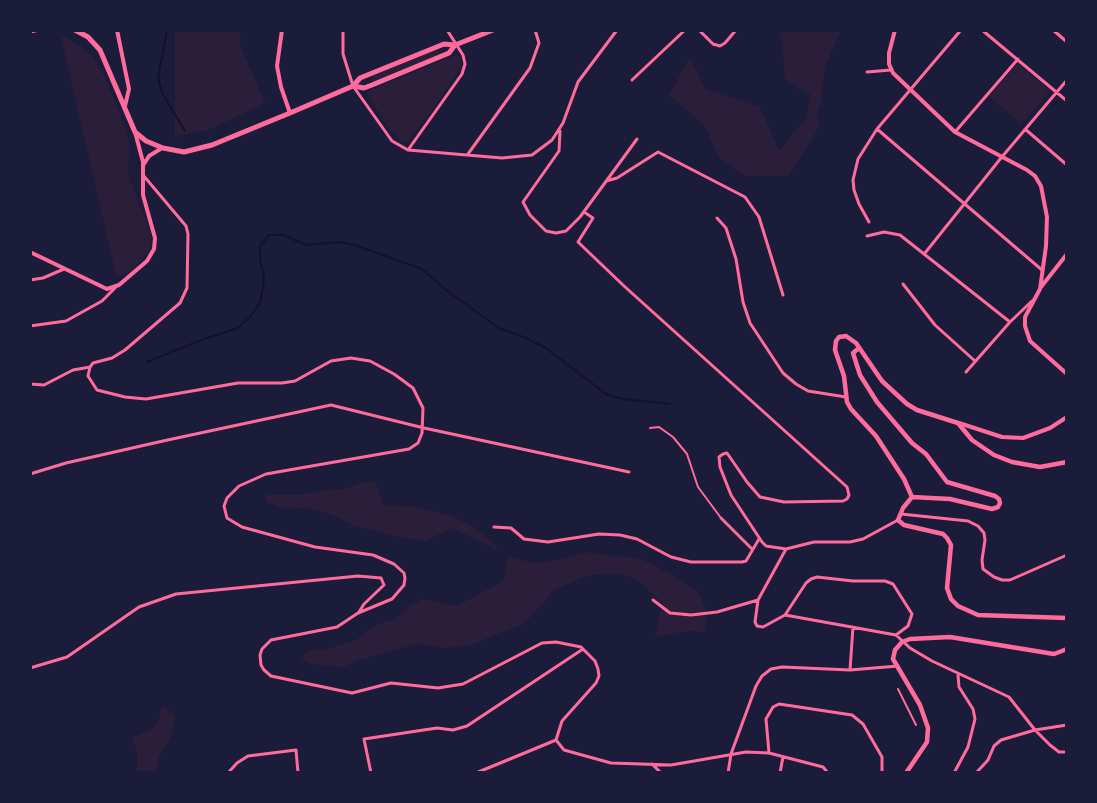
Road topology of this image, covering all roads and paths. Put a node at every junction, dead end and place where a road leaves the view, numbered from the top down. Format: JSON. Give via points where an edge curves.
{"nodes":[{"id":1,"x":34,"y":30,"type":"edge"},
{"id":2,"x":117,"y":30,"type":"edge"},
{"id":3,"x":282,"y":30,"type":"edge"},
{"id":4,"x":343,"y":30,"type":"edge"},
{"id":5,"x":447,"y":30,"type":"edge"},
{"id":6,"x":493,"y":30,"type":"edge"},
{"id":7,"x":535,"y":30,"type":"edge"},
{"id":8,"x":617,"y":30,"type":"edge"},
{"id":9,"x":685,"y":30,"type":"edge"},
{"id":10,"x":699,"y":30,"type":"edge"},
{"id":11,"x":736,"y":30,"type":"edge"},
{"id":12,"x":895,"y":30,"type":"edge"},
{"id":13,"x":962,"y":30,"type":"edge"},
{"id":14,"x":982,"y":30,"type":"edge"},
{"id":15,"x":1053,"y":30,"type":"edge"},
{"id":16,"x":30,"y":31,"type":"edge"},
{"id":17,"x":79,"y":31,"type":"edge"},
{"id":18,"x":1067,"y":42,"type":"edge"},
{"id":19,"x":455,"y":45,"type":"junction"},
{"id":20,"x":1017,"y":59,"type":"junction"},
{"id":21,"x":403,"y":60,"type":"junction"},
{"id":22,"x":407,"y":70,"type":"junction"},
{"id":23,"x":891,"y":70,"type":"junction"},
{"id":24,"x":867,"y":72,"type":"dead end"},
{"id":25,"x":632,"y":80,"type":"dead end"},
{"id":26,"x":1067,"y":80,"type":"edge"},
{"id":27,"x":353,"y":86,"type":"junction"},
{"id":28,"x":910,"y":91,"type":"junction"},
{"id":29,"x":1056,"y":93,"type":"junction"},
{"id":30,"x":1067,"y":101,"type":"edge"},
{"id":31,"x":125,"y":106,"type":"junction"},
{"id":32,"x":290,"y":113,"type":"junction"},
{"id":33,"x":877,"y":129,"type":"junction"},
{"id":34,"x":1025,"y":129,"type":"junction"},
{"id":35,"x":560,"y":131,"type":"junction"},
{"id":36,"x":135,"y":132,"type":"junction"},
{"id":37,"x":955,"y":132,"type":"junction"},
{"id":38,"x":637,"y":139,"type":"dead end"},
{"id":39,"x":163,"y":148,"type":"junction"},
{"id":40,"x":408,"y":150,"type":"junction"},
{"id":41,"x":468,"y":154,"type":"junction"},
{"id":42,"x":1000,"y":158,"type":"junction"},
{"id":43,"x":1067,"y":165,"type":"edge"},
{"id":44,"x":143,"y":168,"type":"junction"},
{"id":45,"x":143,"y":175,"type":"junction"},
{"id":46,"x":606,"y":181,"type":"junction"},
{"id":47,"x":963,"y":204,"type":"junction"},
{"id":48,"x":584,"y":212,"type":"junction"},
{"id":49,"x":717,"y":218,"type":"dead end"},
{"id":50,"x":869,"y":222,"type":"dead end"},
{"id":51,"x":867,"y":236,"type":"dead end"},
{"id":52,"x":30,"y":252,"type":"edge"},
{"id":53,"x":925,"y":253,"type":"junction"},
{"id":54,"x":1067,"y":254,"type":"edge"},
{"id":55,"x":64,"y":269,"type":"junction"},
{"id":56,"x":1042,"y":270,"type":"junction"},
{"id":57,"x":30,"y":280,"type":"edge"},
{"id":58,"x":903,"y":284,"type":"dead end"},
{"id":59,"x":115,"y":288,"type":"junction"},
{"id":60,"x":1040,"y":289,"type":"junction"},
{"id":61,"x":783,"y":295,"type":"dead end"},
{"id":62,"x":1032,"y":301,"type":"junction"},
{"id":63,"x":1010,"y":322,"type":"junction"},
{"id":64,"x":30,"y":326,"type":"edge"},
{"id":65,"x":859,"y":348,"type":"junction"},
{"id":66,"x":975,"y":361,"type":"junction"},
{"id":67,"x":90,"y":367,"type":"junction"},
{"id":68,"x":966,"y":372,"type":"dead end"},
{"id":69,"x":1067,"y":374,"type":"edge"},
{"id":70,"x":30,"y":384,"type":"edge"},
{"id":71,"x":846,"y":398,"type":"junction"},
{"id":72,"x":1067,"y":417,"type":"edge"},
{"id":73,"x":958,"y":423,"type":"junction"},
{"id":74,"x":424,"y":428,"type":"junction"},
{"id":75,"x":651,"y":428,"type":"dead end"},
{"id":76,"x":1067,"y":462,"type":"edge"},
{"id":77,"x":629,"y":472,"type":"dead end"},
{"id":78,"x":30,"y":474,"type":"edge"},
{"id":79,"x":912,"y":497,"type":"junction"},
{"id":80,"x":899,"y":517,"type":"junction"},
{"id":81,"x":721,"y":518,"type":"joint"},
{"id":82,"x":494,"y":528,"type":"dead end"},
{"id":83,"x":759,"y":539,"type":"junction"},
{"id":84,"x":752,"y":549,"type":"junction"},
{"id":85,"x":786,"y":549,"type":"junction"},
{"id":86,"x":1067,"y":555,"type":"edge"},
{"id":87,"x":653,"y":600,"type":"dead end"},
{"id":88,"x":758,"y":600,"type":"junction"},
{"id":89,"x":358,"y":613,"type":"junction"},
{"id":90,"x":785,"y":615,"type":"junction"},
{"id":91,"x":1067,"y":618,"type":"edge"},
{"id":92,"x":853,"y":627,"type":"junction"},
{"id":93,"x":896,"y":635,"type":"junction"},
{"id":94,"x":902,"y":642,"type":"junction"},
{"id":95,"x":583,"y":649,"type":"junction"},
{"id":96,"x":1067,"y":650,"type":"edge"},
{"id":97,"x":898,"y":666,"type":"junction"},
{"id":98,"x":30,"y":668,"type":"edge"},
{"id":99,"x":850,"y":670,"type":"junction"},
{"id":100,"x":958,"y":675,"type":"junction"},
{"id":101,"x":898,"y":689,"type":"dead end"},
{"id":102,"x":916,"y":725,"type":"dead end"},
{"id":103,"x":1067,"y":725,"type":"edge"},
{"id":104,"x":1035,"y":730,"type":"junction"},
{"id":105,"x":556,"y":740,"type":"junction"},
{"id":106,"x":1067,"y":752,"type":"edge"},
{"id":107,"x":769,"y":753,"type":"junction"},
{"id":108,"x":732,"y":754,"type":"junction"},
{"id":109,"x":783,"y":756,"type":"junction"},
{"id":110,"x":652,"y":764,"type":"junction"},
{"id":111,"x":228,"y":773,"type":"edge"},
{"id":112,"x":298,"y":773,"type":"edge"},
{"id":113,"x":371,"y":773,"type":"edge"},
{"id":114,"x":476,"y":773,"type":"edge"},
{"id":115,"x":661,"y":773,"type":"edge"},
{"id":116,"x":728,"y":773,"type":"edge"},
{"id":117,"x":780,"y":773,"type":"edge"},
{"id":118,"x":828,"y":773,"type":"edge"},
{"id":119,"x":882,"y":773,"type":"edge"},
{"id":120,"x":906,"y":773,"type":"edge"},
{"id":121,"x":954,"y":773,"type":"edge"},
{"id":122,"x":976,"y":773,"type":"edge"}],
"edges":[{"from":1,"to":16,"type":"main road"},
{"from":2,"to":31,"type":"street","via":[[129,89]]},
{"from":3,"to":32,"type":"street","via":[[277,66]]},
{"from":4,"to":27,"type":"street","via":[[344,54]]},
{"from":5,"to":19,"type":"street"},
{"from":6,"to":19,"type":"main road"},
{"from":7,"to":41,"type":"street","via":[[538,43],[530,68]]},
{"from":8,"to":35,"type":"street","via":[[578,82]]},
{"from":9,"to":25,"type":"street"},
{"from":10,"to":11,"type":"street","via":[[712,44],[720,46]]},
{"from":12,"to":23,"type":"street","via":[[889,53]]},
{"from":13,"to":28,"type":"street"},
{"from":14,"to":20,"type":"street"},
{"from":15,"to":18,"type":"street"},
{"from":17,"to":31,"type":"main road","via":[[100,50]]},
{"from":19,"to":21,"type":"main road","via":[[444,44]]},
{"from":19,"to":22,"type":"main road","via":[[449,53]]},
{"from":19,"to":40,"type":"street","via":[[465,64],[462,74]]},
{"from":20,"to":29,"type":"street"},
{"from":20,"to":37,"type":"street"},
{"from":21,"to":22,"type":"main road"},
{"from":21,"to":27,"type":"main road","via":[[360,78]]},
{"from":22,"to":27,"type":"main road","via":[[364,88]]},
{"from":23,"to":24,"type":"street"},
{"from":23,"to":28,"type":"street"},
{"from":26,"to":29,"type":"street"},
{"from":27,"to":32,"type":"main road"},
{"from":27,"to":40,"type":"street","via":[[390,138]]},
{"from":28,"to":33,"type":"street"},
{"from":28,"to":37,"type":"street"},
{"from":29,"to":30,"type":"street"},
{"from":29,"to":34,"type":"street"},
{"from":31,"to":36,"type":"main road"},
{"from":32,"to":39,"type":"main road","via":[[212,145],[178,152]]},
{"from":33,"to":47,"type":"street"},
{"from":33,"to":50,"type":"street","via":[[858,159],[853,180]]},
{"from":34,"to":42,"type":"street"},
{"from":34,"to":43,"type":"street"},
{"from":35,"to":41,"type":"street","via":[[532,155],[502,158]]},
{"from":35,"to":48,"type":"street","via":[[559,151],[523,202],[546,231],[556,233],[566,231]]},
{"from":36,"to":39,"type":"main road"},
{"from":36,"to":44,"type":"street"},
{"from":37,"to":42,"type":"street"},
{"from":38,"to":46,"type":"street"},
{"from":39,"to":44,"type":"street","via":[[145,160]]},
{"from":40,"to":41,"type":"street"},
{"from":42,"to":47,"type":"street"},
{"from":42,"to":56,"type":"street","via":[[1031,173],[1041,186],[1048,227]]},
{"from":44,"to":45,"type":"street"},
{"from":45,"to":59,"type":"street","via":[[154,249],[138,270]]},
{"from":45,"to":67,"type":"street","via":[[186,226],[187,288],[180,303],[125,350]]},
{"from":46,"to":48,"type":"street"},
{"from":46,"to":61,"type":"street","via":[[658,152],[745,197],[759,217]]},
{"from":47,"to":53,"type":"street"},
{"from":47,"to":56,"type":"street"},
{"from":48,"to":83,"type":"street","via":[[593,218],[578,242],[847,487],[849,495],[843,501],[784,502],[760,497],[727,453],[719,457],[732,495]]},
{"from":49,"to":71,"type":"street","via":[[726,228],[736,259],[750,323],[777,364],[787,377],[808,391]]},
{"from":51,"to":53,"type":"street","via":[[891,232]]},
{"from":52,"to":55,"type":"street"},
{"from":53,"to":63,"type":"street"},
{"from":54,"to":60,"type":"street"},
{"from":55,"to":57,"type":"street"},
{"from":55,"to":59,"type":"street","via":[[106,289]]},
{"from":56,"to":60,"type":"street"},
{"from":58,"to":66,"type":"street","via":[[934,325]]},
{"from":59,"to":64,"type":"street","via":[[102,301],[66,321]]},
{"from":60,"to":62,"type":"street"},
{"from":62,"to":63,"type":"street"},
{"from":62,"to":69,"type":"street","via":[[1025,317],[1030,342]]},
{"from":63,"to":66,"type":"street"},
{"from":65,"to":71,"type":"main road","via":[[846,336],[836,341]]},
{"from":65,"to":73,"type":"main road","via":[[898,397],[917,410]]},
{"from":65,"to":79,"type":"main road","via":[[853,353],[860,375],[877,402],[947,482],[995,496],[1000,503],[992,509],[950,499]]},
{"from":66,"to":68,"type":"street"},
{"from":67,"to":70,"type":"street","via":[[73,370],[44,385]]},
{"from":67,"to":74,"type":"street","via":[[88,376],[97,390],[146,399],[238,383],[295,381],[331,361],[364,359],[385,368],[412,388],[423,408]]},
{"from":71,"to":79,"type":"main road","via":[[892,459]]},
{"from":72,"to":73,"type":"street","via":[[1050,429],[1023,438],[1002,437]]},
{"from":73,"to":76,"type":"main road","via":[[978,445],[1003,459],[1040,467]]},
{"from":74,"to":77,"type":"street"},
{"from":74,"to":78,"type":"street","via":[[331,405]]},
{"from":74,"to":89,"type":"street","via":[[418,443],[409,449],[266,474],[238,486],[225,501],[227,518],[242,527],[315,547],[373,555],[399,567],[404,585],[392,599]]},
{"from":75,"to":81,"type":"street","via":[[659,427],[673,437],[687,454],[698,487]]},
{"from":79,"to":80,"type":"main road"},
{"from":80,"to":85,"type":"street","via":[[863,539],[814,542]]},
{"from":80,"to":86,"type":"street","via":[[968,521],[978,526],[986,540],[984,569],[1002,579],[1010,580]]},
{"from":80,"to":91,"type":"main road","via":[[904,525],[947,538],[951,545],[947,588],[951,599],[967,612]]},
{"from":81,"to":84,"type":"street"},
{"from":82,"to":84,"type":"street","via":[[511,528],[524,539],[548,542],[599,534],[620,535],[691,562],[746,561]]},
{"from":83,"to":84,"type":"street"},
{"from":83,"to":85,"type":"street","via":[[766,546]]},
{"from":85,"to":88,"type":"street"},
{"from":87,"to":88,"type":"street","via":[[670,613],[690,615]]},
{"from":88,"to":90,"type":"street","via":[[757,626],[763,627]]},
{"from":89,"to":95,"type":"street","via":[[337,627],[272,640],[262,649],[261,665],[271,676],[352,693],[390,682],[438,688],[463,684],[547,641]]},
{"from":89,"to":98,"type":"street","via":[[384,585],[381,578],[358,576],[176,594],[139,607],[68,657]]},
{"from":90,"to":92,"type":"street"},
{"from":90,"to":93,"type":"street","via":[[811,579],[885,581],[893,584],[912,614],[908,626]]},
{"from":92,"to":93,"type":"street"},
{"from":92,"to":99,"type":"street"},
{"from":93,"to":94,"type":"street"},
{"from":94,"to":96,"type":"main road","via":[[950,637],[1054,654]]},
{"from":94,"to":97,"type":"main road","via":[[893,658]]},
{"from":94,"to":100,"type":"street"},
{"from":95,"to":105,"type":"street","via":[[595,661],[599,676],[562,721]]},
{"from":95,"to":113,"type":"street","via":[[460,729],[437,728],[364,739]]},
{"from":97,"to":99,"type":"street"},
{"from":97,"to":120,"type":"main road","via":[[928,728],[927,742]]},
{"from":99,"to":108,"type":"street","via":[[771,669],[756,686]]},
{"from":100,"to":104,"type":"street","via":[[1009,697]]},
{"from":100,"to":121,"type":"street","via":[[959,687],[975,719],[968,747]]},
{"from":101,"to":102,"type":"street"},
{"from":103,"to":104,"type":"street"},
{"from":104,"to":106,"type":"street","via":[[1059,752]]},
{"from":104,"to":122,"type":"street","via":[[1001,740]]},
{"from":105,"to":110,"type":"street","via":[[564,750],[611,763]]},
{"from":105,"to":114,"type":"street"},
{"from":107,"to":108,"type":"street"},
{"from":107,"to":109,"type":"street"},
{"from":107,"to":119,"type":"street","via":[[766,719],[778,704],[852,715],[863,724],[882,757]]},
{"from":108,"to":110,"type":"street","via":[[671,765]]},
{"from":108,"to":116,"type":"street"},
{"from":109,"to":117,"type":"street"},
{"from":109,"to":118,"type":"street","via":[[823,767]]},
{"from":110,"to":115,"type":"street"},
{"from":111,"to":112,"type":"street","via":[[248,756],[296,750]]}]}
